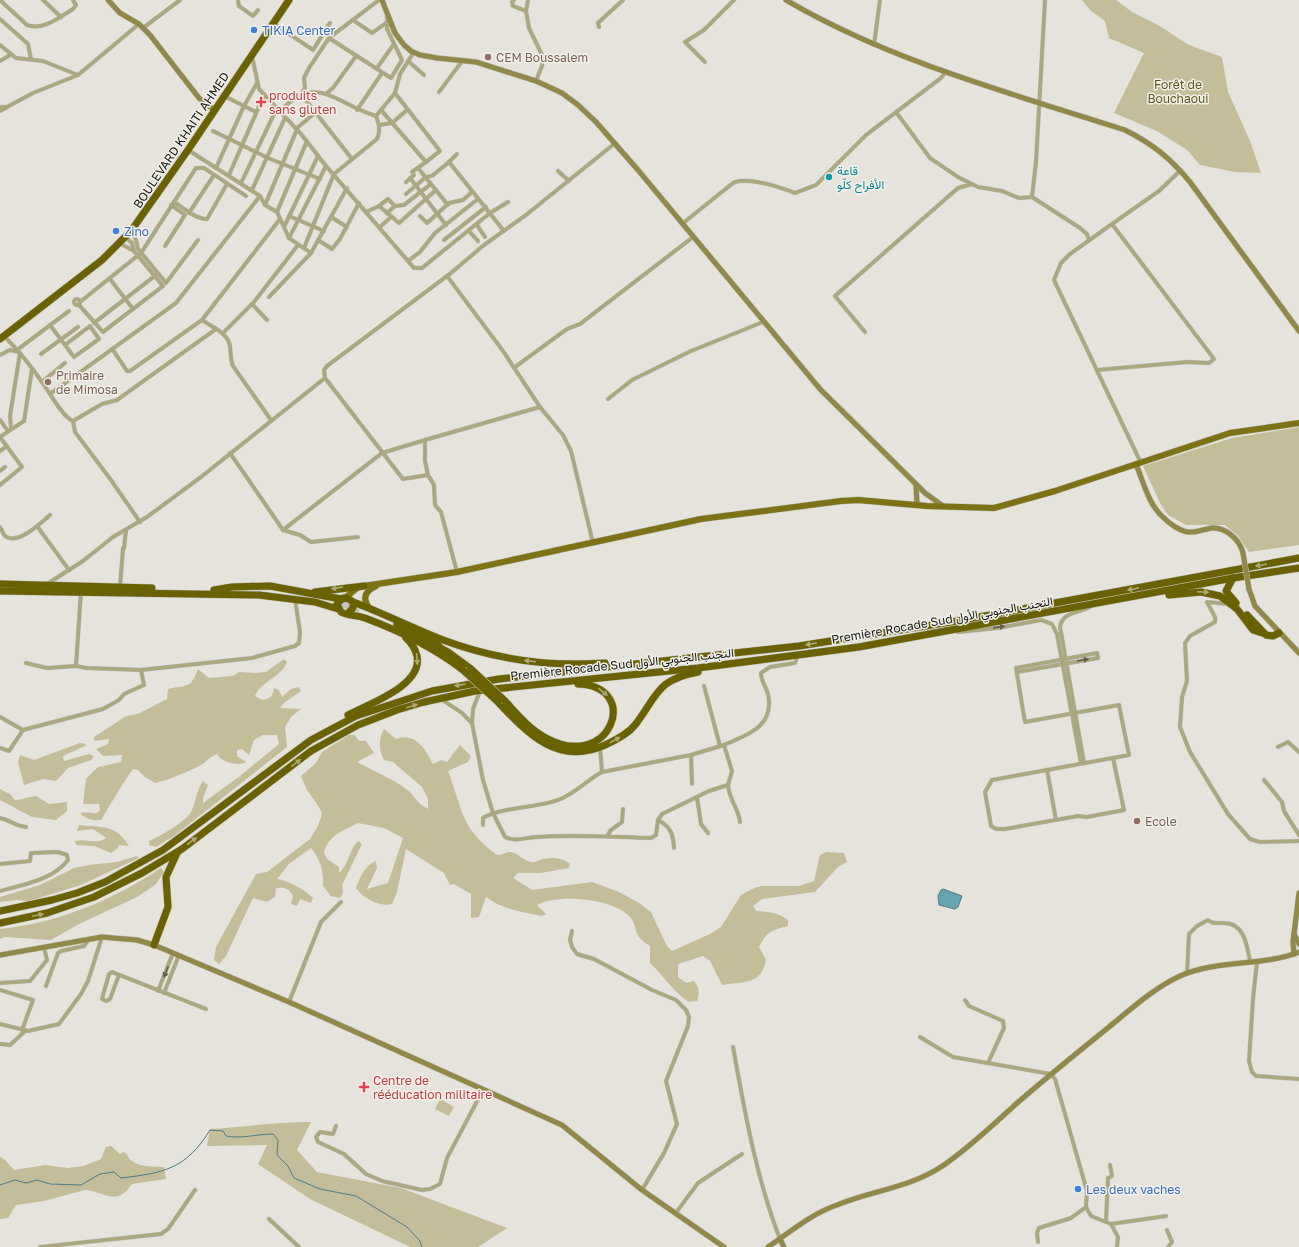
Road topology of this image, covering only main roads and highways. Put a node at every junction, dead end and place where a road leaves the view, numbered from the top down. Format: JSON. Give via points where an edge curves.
{"nodes":[{"id":1,"x":108,"y":0,"type":"edge"},
{"id":2,"x":289,"y":0,"type":"edge"},
{"id":3,"x":382,"y":0,"type":"edge"},
{"id":4,"x":786,"y":0,"type":"edge"},
{"id":5,"x":214,"y":110,"type":"junction"},
{"id":6,"x":1299,"y":331,"type":"edge"},
{"id":7,"x":2,"y":337,"type":"edge"},
{"id":8,"x":1299,"y":423,"type":"edge"},
{"id":9,"x":1138,"y":463,"type":"junction"},
{"id":10,"x":916,"y":485,"type":"junction"},
{"id":11,"x":917,"y":504,"type":"junction"},
{"id":12,"x":943,"y":507,"type":"junction"},
{"id":13,"x":1299,"y":558,"type":"edge"},
{"id":14,"x":1299,"y":568,"type":"edge"},
{"id":15,"x":1233,"y":578,"type":"junction"},
{"id":16,"x":403,"y":581,"type":"junction"},
{"id":17,"x":378,"y":585,"type":"junction"},
{"id":18,"x":0,"y":586,"type":"edge"},
{"id":19,"x":364,"y":586,"type":"junction"},
{"id":20,"x":214,"y":590,"type":"junction"},
{"id":21,"x":309,"y":593,"type":"junction"},
{"id":22,"x":1150,"y":594,"type":"junction"},
{"id":23,"x":343,"y":598,"type":"junction"},
{"id":24,"x":333,"y":602,"type":"tunnel mouth"},
{"id":25,"x":353,"y":603,"type":"junction"},
{"id":26,"x":369,"y":608,"type":"junction"},
{"id":27,"x":338,"y":609,"type":"junction"},
{"id":28,"x":361,"y":610,"type":"tunnel mouth"},
{"id":29,"x":348,"y":614,"type":"junction"},
{"id":30,"x":402,"y":627,"type":"junction"},
{"id":31,"x":394,"y":630,"type":"junction"},
{"id":32,"x":1262,"y":633,"type":"junction"},
{"id":33,"x":1279,"y":633,"type":"junction"},
{"id":34,"x":474,"y":650,"type":"junction"},
{"id":35,"x":448,"y":652,"type":"junction"},
{"id":36,"x":736,"y":652,"type":"junction"},
{"id":37,"x":1299,"y":654,"type":"edge"},
{"id":38,"x":758,"y":660,"type":"junction"},
{"id":39,"x":510,"y":687,"type":"junction"},
{"id":40,"x":502,"y":701,"type":"junction"},
{"id":41,"x":311,"y":740,"type":"junction"},
{"id":42,"x":177,"y":853,"type":"junction"},
{"id":43,"x":156,"y":865,"type":"junction"},
{"id":44,"x":168,"y":873,"type":"junction"},
{"id":45,"x":1299,"y":893,"type":"edge"},
{"id":46,"x":0,"y":906,"type":"edge"},
{"id":47,"x":22,"y":907,"type":"junction"},
{"id":48,"x":0,"y":911,"type":"edge"},
{"id":49,"x":0,"y":924,"type":"edge"},
{"id":50,"x":1297,"y":942,"type":"edge"},
{"id":51,"x":154,"y":945,"type":"junction"},
{"id":52,"x":1297,"y":953,"type":"edge"},
{"id":53,"x":0,"y":955,"type":"edge"},
{"id":54,"x":1286,"y":957,"type":"junction"},
{"id":55,"x":780,"y":1239,"type":"junction"},
{"id":56,"x":724,"y":1247,"type":"edge"},
{"id":57,"x":768,"y":1247,"type":"edge"},
{"id":58,"x":784,"y":1247,"type":"edge"}],
"edges":[{"from":1,"to":5,"type":"main road","via":[[120,13],[150,34],[199,98]]},
{"from":2,"to":5,"type":"highway","name":"BOULEVARD KHAITI AHMED"},
{"from":3,"to":10,"type":"main road","via":[[395,33],[412,51],[437,58],[476,62],[536,80],[562,93],[578,105],[596,122],[820,389]]},
{"from":4,"to":6,"type":"main road","via":[[850,35],[874,45],[1125,130],[1157,148],[1181,170]]},
{"from":5,"to":7,"type":"highway","name":"BOULEVARD KHAITI AHMED","via":[[131,231],[102,260]]},
{"from":8,"to":9,"type":"main road","via":[[1230,433]]},
{"from":9,"to":12,"type":"main road","via":[[994,508]]},
{"from":9,"to":33,"type":"main road","bridge":true,"via":[[1155,508],[1165,519],[1188,532],[1214,528],[1223,530],[1238,541],[1255,606]]},
{"from":10,"to":11,"type":"main road"},
{"from":10,"to":12,"type":"main road"},
{"from":11,"to":12,"type":"main road"},
{"from":11,"to":16,"type":"main road","via":[[841,501],[701,519],[457,572]]},
{"from":13,"to":36,"type":"highway","name":"Première Rocade Sud التجنب الجنوبي الأول","one_way":true,"via":[[956,621],[799,646]]},
{"from":14,"to":15,"type":"highway","name":"Première Rocade Sud التجنب الجنوبي الأول"},
{"from":15,"to":22,"type":"highway","name":"Première Rocade Sud التجنب الجنوبي الأول"},
{"from":15,"to":32,"type":"highway","via":[[1227,588],[1228,594]]},
{"from":16,"to":17,"type":"main road"},
{"from":16,"to":19,"type":"main road"},
{"from":17,"to":25,"type":"main road","via":[[358,590]]},
{"from":17,"to":26,"type":"main road","via":[[366,593],[365,601]]},
{"from":18,"to":20,"type":"highway"},
{"from":18,"to":27,"type":"highway","via":[[81,591],[252,595],[321,603]]},
{"from":19,"to":21,"type":"highway","one_way":true},
{"from":19,"to":23,"type":"main road"},
{"from":20,"to":21,"type":"highway","via":[[262,586]]},
{"from":20,"to":24,"type":"highway","via":[[267,591]]},
{"from":21,"to":23,"type":"highway"},
{"from":22,"to":32,"type":"highway","one_way":true,"via":[[1211,593],[1232,604],[1254,630]]},
{"from":22,"to":38,"type":"highway","name":"Première Rocade Sud التجنب الجنوبي الأول","via":[[859,648]]},
{"from":23,"to":25,"type":"highway"},
{"from":23,"to":27,"type":"highway","via":[[337,604]]},
{"from":25,"to":26,"type":"highway"},
{"from":25,"to":29,"type":"highway","via":[[352,611]]},
{"from":25,"to":35,"type":"highway","via":[[359,612]]},
{"from":26,"to":34,"type":"highway","via":[[443,640]]},
{"from":27,"to":29,"type":"highway"},
{"from":28,"to":30,"type":"highway"},
{"from":29,"to":31,"type":"highway"},
{"from":30,"to":34,"type":"highway"},
{"from":30,"to":35,"type":"highway"},
{"from":31,"to":40,"type":"highway","bridge":true,"via":[[440,653]]},
{"from":31,"to":41,"type":"highway","one_way":true,"via":[[414,647],[418,659],[412,676],[400,688],[338,721]]},
{"from":32,"to":33,"type":"highway","via":[[1270,636]]},
{"from":33,"to":37,"type":"main road"},
{"from":36,"to":34,"type":"highway","one_way":true,"via":[[578,664],[526,661]]},
{"from":35,"to":40,"type":"highway","bridge":true,"via":[[471,669]]},
{"from":36,"to":41,"type":"highway","name":"Première Rocade Sud التجنب الجنوبي الأول","one_way":true,"via":[[454,686],[412,696],[369,711]]},
{"from":38,"to":39,"type":"highway","name":"Première Rocade Sud التجنب الجنوبي الأول"},
{"from":40,"to":38,"type":"highway","one_way":true,"via":[[522,728],[548,745],[570,752],[584,751],[600,747],[625,734],[635,726],[656,693],[679,676]]},
{"from":39,"to":40,"type":"highway","one_way":true,"via":[[578,684],[595,687],[602,690],[611,702],[612,723],[604,736],[596,742],[578,746],[568,745],[537,733]]},
{"from":42,"to":39,"type":"highway","name":"Première Rocade Sud التجنب الجنوبي الأول","one_way":true,"via":[[311,751],[358,725],[397,710],[440,698]]},
{"from":41,"to":47,"type":"highway","name":"Première Rocade Sud التجنب الجنوبي الأول","via":[[163,850],[84,891]]},
{"from":42,"to":43,"type":"highway","name":"Première Rocade Sud التجنب الجنوبي الأول"},
{"from":42,"to":44,"type":"highway"},
{"from":43,"to":44,"type":"highway","via":[[165,866]]},
{"from":49,"to":43,"type":"highway","name":"Première Rocade Sud التجنب الجنوبي الأول","one_way":true,"via":[[47,913],[94,897]]},
{"from":44,"to":51,"type":"highway","via":[[168,906]]},
{"from":45,"to":50,"type":"main road","via":[[1294,933]]},
{"from":46,"to":47,"type":"highway"},
{"from":47,"to":48,"type":"highway","name":"Première Rocade Sud التجنب الجنوبي الأول"},
{"from":50,"to":52,"type":"main road"},
{"from":50,"to":54,"type":"main road"},
{"from":51,"to":53,"type":"main road","via":[[136,940],[102,937]]},
{"from":51,"to":56,"type":"main road","via":[[289,1002],[562,1125],[642,1190]]},
{"from":52,"to":54,"type":"main road"},
{"from":54,"to":55,"type":"main road","via":[[1219,966],[1172,980],[1141,1002],[951,1159],[929,1174],[903,1186],[836,1205],[805,1221]]},
{"from":55,"to":57,"type":"main road"},
{"from":55,"to":58,"type":"main road"}]}
